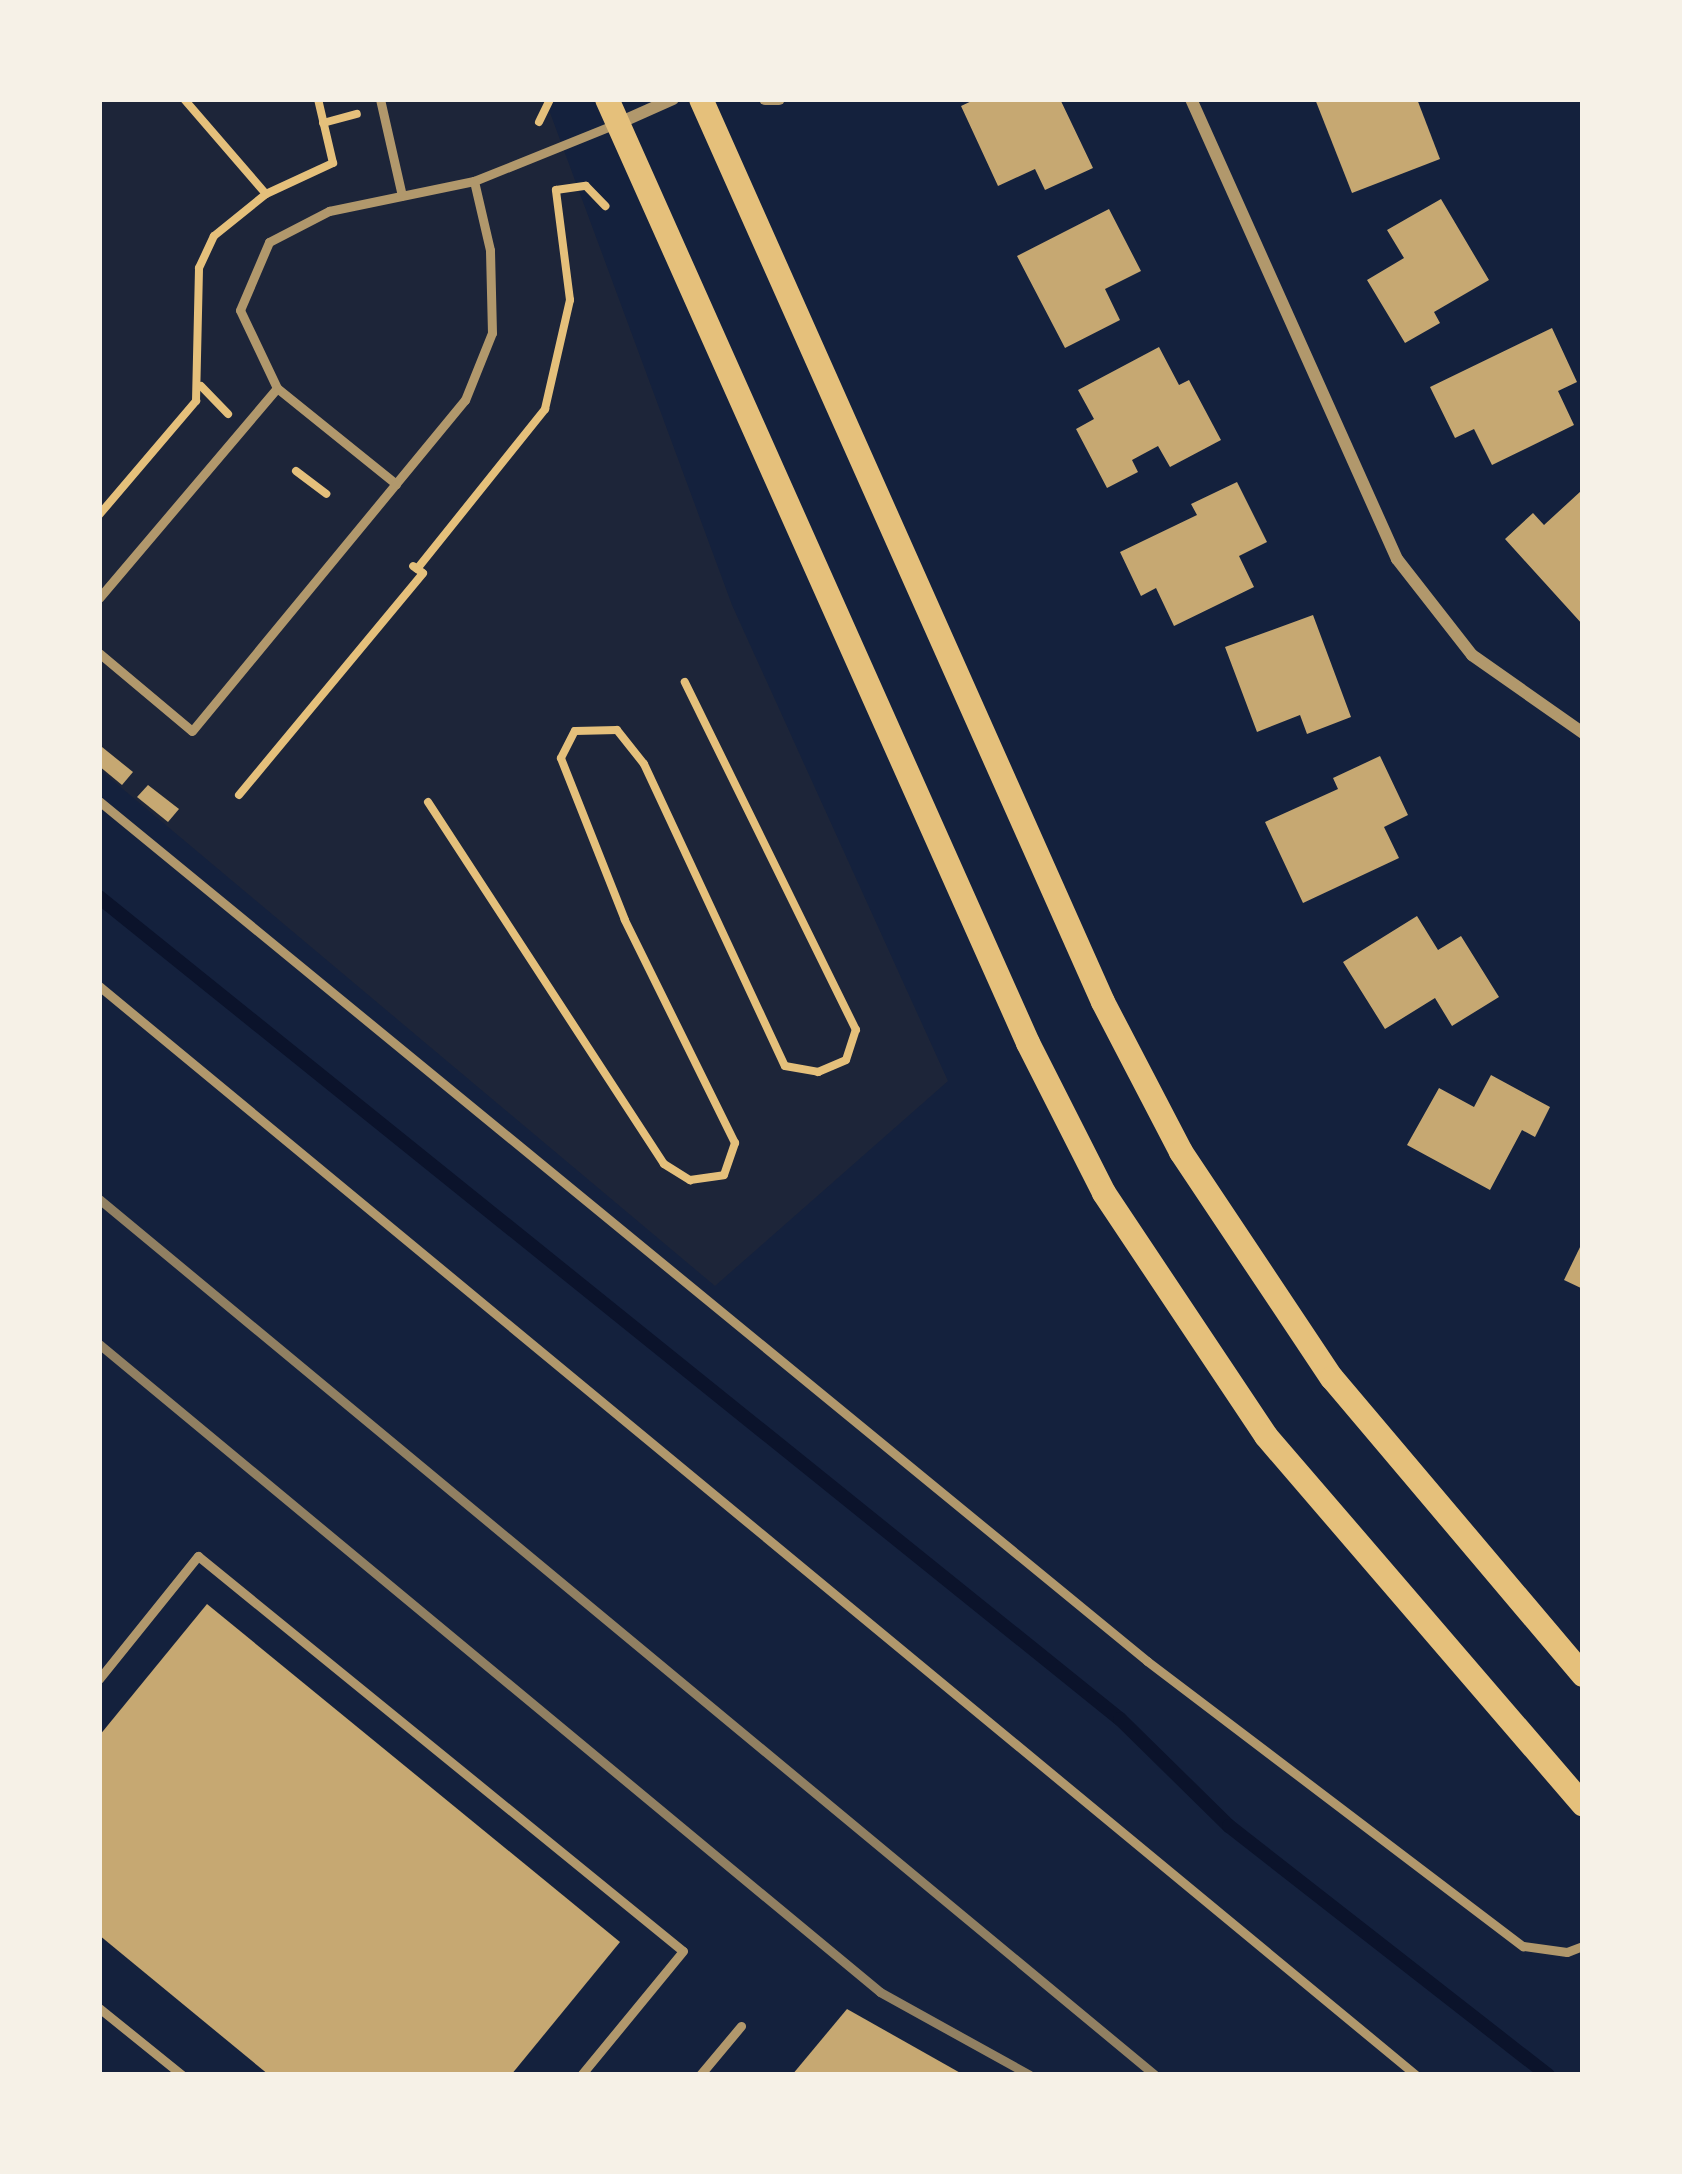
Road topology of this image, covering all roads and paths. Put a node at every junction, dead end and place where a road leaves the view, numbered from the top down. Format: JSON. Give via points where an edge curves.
{"nodes":[{"id":1,"x":184,"y":99,"type":"edge"},
{"id":2,"x":318,"y":99,"type":"edge"},
{"id":3,"x":380,"y":99,"type":"edge"},
{"id":4,"x":550,"y":99,"type":"edge"},
{"id":5,"x":607,"y":99,"type":"edge"},
{"id":6,"x":674,"y":99,"type":"edge"},
{"id":7,"x":701,"y":99,"type":"edge"},
{"id":8,"x":765,"y":99,"type":"edge"},
{"id":9,"x":779,"y":99,"type":"edge"},
{"id":10,"x":1191,"y":99,"type":"edge"},
{"id":11,"x":539,"y":122,"type":"dead end"},
{"id":12,"x":618,"y":123,"type":"junction"},
{"id":13,"x":474,"y":182,"type":"junction"},
{"id":14,"x":266,"y":194,"type":"junction"},
{"id":15,"x":402,"y":196,"type":"junction"},
{"id":16,"x":605,"y":206,"type":"dead end"},
{"id":17,"x":201,"y":386,"type":"junction"},
{"id":18,"x":277,"y":388,"type":"junction"},
{"id":19,"x":233,"y":419,"type":"dead end"},
{"id":20,"x":296,"y":471,"type":"dead end"},
{"id":21,"x":396,"y":484,"type":"junction"},
{"id":22,"x":326,"y":494,"type":"dead end"},
{"id":23,"x":99,"y":515,"type":"edge"},
{"id":24,"x":99,"y":598,"type":"edge"},
{"id":25,"x":99,"y":653,"type":"edge"},
{"id":26,"x":685,"y":682,"type":"dead end"},
{"id":27,"x":1583,"y":733,"type":"edge"},
{"id":28,"x":277,"y":750,"type":"junction"},
{"id":29,"x":293,"y":754,"type":"dead end"},
{"id":30,"x":239,"y":795,"type":"dead end"},
{"id":31,"x":99,"y":801,"type":"edge"},
{"id":32,"x":428,"y":802,"type":"dead end"},
{"id":33,"x":99,"y":986,"type":"edge"},
{"id":34,"x":1583,"y":1675,"type":"edge"},
{"id":35,"x":99,"y":1678,"type":"edge"},
{"id":36,"x":1583,"y":1804,"type":"edge"},
{"id":37,"x":1583,"y":1946,"type":"edge"},
{"id":38,"x":99,"y":2008,"type":"edge"},
{"id":39,"x":741,"y":2026,"type":"dead end"},
{"id":40,"x":182,"y":2075,"type":"edge"},
{"id":41,"x":581,"y":2075,"type":"edge"},
{"id":42,"x":700,"y":2075,"type":"edge"},
{"id":43,"x":1416,"y":2075,"type":"edge"}],
"edges":[{"from":1,"to":14,"type":"path"},
{"from":2,"to":14,"type":"path","via":[[333,164]]},
{"from":3,"to":15,"type":"lane"},
{"from":4,"to":11,"type":"path"},
{"from":5,"to":12,"type":"main road"},
{"from":6,"to":12,"type":"street"},
{"from":7,"to":34,"type":"main road","via":[[1095,983],[1181,1152],[1332,1378]]},
{"from":8,"to":9,"type":"street"},
{"from":10,"to":27,"type":"street","via":[[1397,559],[1472,656]]},
{"from":12,"to":13,"type":"lane"},
{"from":12,"to":36,"type":"main road","via":[[1028,1043],[1104,1192],[1266,1436]]},
{"from":13,"to":15,"type":"lane"},
{"from":13,"to":21,"type":"lane","via":[[490,250],[492,333],[464,400]]},
{"from":14,"to":17,"type":"path","via":[[214,236],[200,268],[193,319]]},
{"from":15,"to":18,"type":"lane","via":[[329,211],[269,242],[240,310]]},
{"from":16,"to":28,"type":"path","via":[[586,186],[556,190],[570,300],[551,394],[526,437]]},
{"from":17,"to":19,"type":"path"},
{"from":17,"to":23,"type":"path"},
{"from":18,"to":21,"type":"lane"},
{"from":18,"to":24,"type":"lane"},
{"from":20,"to":22,"type":"path"},
{"from":21,"to":25,"type":"lane","via":[[192,731]]},
{"from":26,"to":32,"type":"path","via":[[856,1030],[846,1060],[818,1072],[785,1066],[644,764],[617,730],[574,731],[561,758],[625,920],[735,1143],[724,1175],[690,1180],[664,1164]]},
{"from":28,"to":29,"type":"path"},
{"from":28,"to":30,"type":"path"},
{"from":31,"to":37,"type":"lane","via":[[1147,1661],[1523,1946]]},
{"from":33,"to":43,"type":"lane"},
{"from":35,"to":41,"type":"lane","via":[[198,1556],[682,1951]]},
{"from":38,"to":40,"type":"lane"},
{"from":39,"to":42,"type":"lane"}]}
